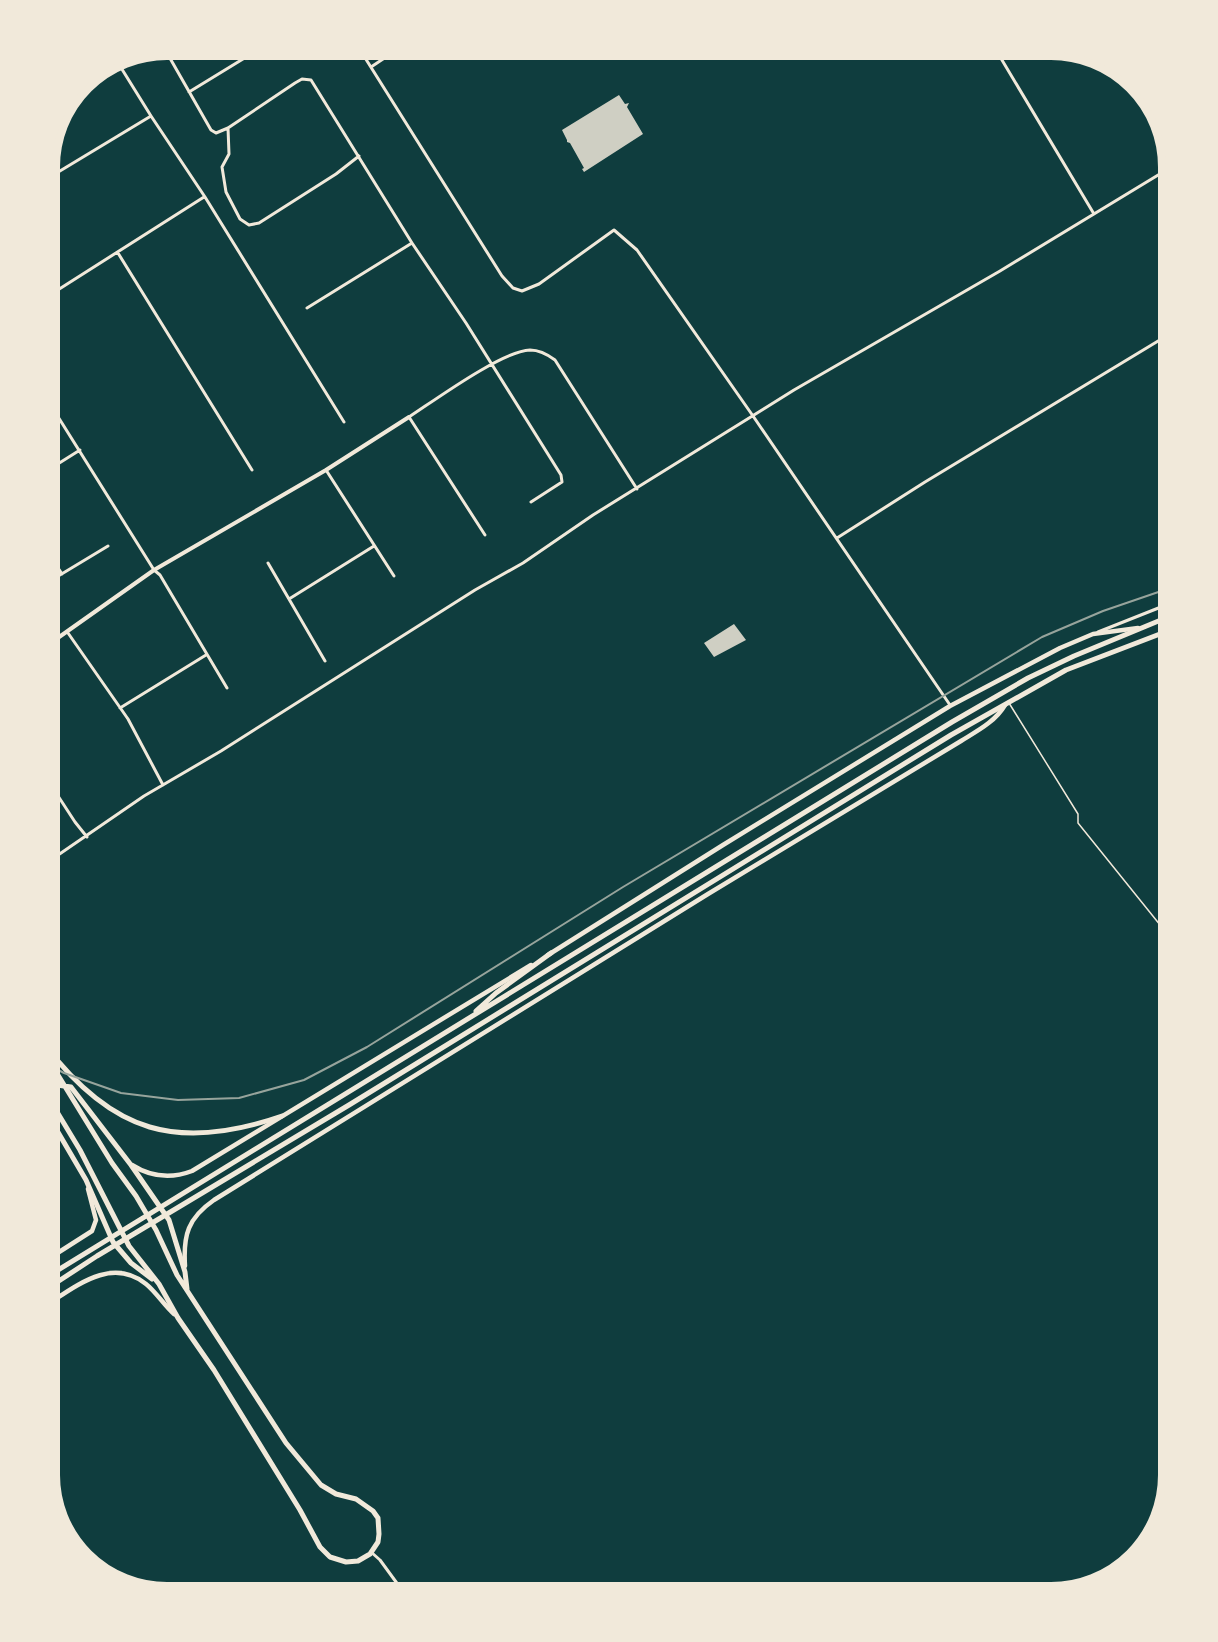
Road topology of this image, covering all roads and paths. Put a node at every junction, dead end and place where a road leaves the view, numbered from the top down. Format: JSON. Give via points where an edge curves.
{"nodes":[{"id":1,"x":169,"y":56,"type":"edge"},
{"id":2,"x":248,"y":56,"type":"edge"},
{"id":3,"x":364,"y":56,"type":"edge"},
{"id":4,"x":388,"y":56,"type":"edge"},
{"id":5,"x":1000,"y":56,"type":"edge"},
{"id":6,"x":119,"y":66,"type":"edge"},
{"id":7,"x":371,"y":67,"type":"junction"},
{"id":8,"x":189,"y":92,"type":"junction"},
{"id":9,"x":151,"y":116,"type":"junction"},
{"id":10,"x":228,"y":128,"type":"junction"},
{"id":11,"x":359,"y":156,"type":"junction"},
{"id":12,"x":56,"y":173,"type":"edge"},
{"id":13,"x":1162,"y":173,"type":"edge"},
{"id":14,"x":205,"y":197,"type":"junction"},
{"id":15,"x":1094,"y":214,"type":"junction"},
{"id":16,"x":412,"y":243,"type":"junction"},
{"id":17,"x":118,"y":253,"type":"junction"},
{"id":18,"x":56,"y":291,"type":"edge"},
{"id":19,"x":307,"y":308,"type":"dead end"},
{"id":20,"x":1162,"y":339,"type":"edge"},
{"id":21,"x":492,"y":364,"type":"junction"},
{"id":22,"x":56,"y":413,"type":"edge"},
{"id":23,"x":753,"y":416,"type":"junction"},
{"id":24,"x":409,"y":417,"type":"junction"},
{"id":25,"x":344,"y":422,"type":"dead end"},
{"id":26,"x":80,"y":450,"type":"junction"},
{"id":27,"x":56,"y":464,"type":"edge"},
{"id":28,"x":252,"y":470,"type":"dead end"},
{"id":29,"x":326,"y":470,"type":"junction"},
{"id":30,"x":637,"y":489,"type":"junction"},
{"id":31,"x":531,"y":502,"type":"dead end"},
{"id":32,"x":485,"y":535,"type":"dead end"},
{"id":33,"x":837,"y":538,"type":"junction"},
{"id":34,"x":108,"y":546,"type":"dead end"},
{"id":35,"x":374,"y":546,"type":"junction"},
{"id":36,"x":268,"y":563,"type":"dead end"},
{"id":37,"x":56,"y":565,"type":"edge"},
{"id":38,"x":154,"y":570,"type":"junction"},
{"id":39,"x":62,"y":574,"type":"junction"},
{"id":40,"x":394,"y":576,"type":"dead end"},
{"id":41,"x":56,"y":578,"type":"edge"},
{"id":42,"x":289,"y":599,"type":"junction"},
{"id":43,"x":1162,"y":606,"type":"edge"},
{"id":44,"x":1162,"y":619,"type":"edge"},
{"id":45,"x":1141,"y":628,"type":"junction"},
{"id":46,"x":68,"y":633,"type":"junction"},
{"id":47,"x":1162,"y":633,"type":"edge"},
{"id":48,"x":1093,"y":634,"type":"junction"},
{"id":49,"x":56,"y":640,"type":"edge"},
{"id":50,"x":206,"y":654,"type":"junction"},
{"id":51,"x":325,"y":661,"type":"dead end"},
{"id":52,"x":227,"y":688,"type":"dead end"},
{"id":53,"x":1007,"y":702,"type":"junction"},
{"id":54,"x":951,"y":706,"type":"junction"},
{"id":55,"x":120,"y":708,"type":"junction"},
{"id":56,"x":163,"y":785,"type":"junction"},
{"id":57,"x":56,"y":793,"type":"edge"},
{"id":58,"x":87,"y":837,"type":"junction"},
{"id":59,"x":56,"y":857,"type":"edge"},
{"id":60,"x":1162,"y":927,"type":"edge"},
{"id":61,"x":551,"y":953,"type":"junction"},
{"id":62,"x":468,"y":1018,"type":"junction"},
{"id":63,"x":56,"y":1058,"type":"edge"},
{"id":64,"x":56,"y":1072,"type":"edge"},
{"id":65,"x":56,"y":1086,"type":"edge"},
{"id":66,"x":56,"y":1111,"type":"edge"},
{"id":67,"x":282,"y":1116,"type":"junction"},
{"id":68,"x":56,"y":1129,"type":"edge"},
{"id":69,"x":131,"y":1164,"type":"junction"},
{"id":70,"x":86,"y":1180,"type":"junction"},
{"id":71,"x":56,"y":1254,"type":"edge"},
{"id":72,"x":56,"y":1271,"type":"edge"},
{"id":73,"x":185,"y":1272,"type":"junction"},
{"id":74,"x":56,"y":1283,"type":"edge"},
{"id":75,"x":159,"y":1284,"type":"junction"},
{"id":76,"x":187,"y":1290,"type":"junction"},
{"id":77,"x":56,"y":1300,"type":"edge"},
{"id":78,"x":178,"y":1318,"type":"junction"},
{"id":79,"x":371,"y":1552,"type":"junction"},
{"id":80,"x":399,"y":1586,"type":"edge"}],
"edges":[{"from":1,"to":8,"type":"street"},
{"from":2,"to":8,"type":"street"},
{"from":3,"to":7,"type":"street"},
{"from":4,"to":7,"type":"street"},
{"from":5,"to":15,"type":"street"},
{"from":6,"to":9,"type":"street"},
{"from":7,"to":23,"type":"street","via":[[513,288],[522,291],[534,287],[614,230],[638,250]]},
{"from":8,"to":10,"type":"street","via":[[211,130],[216,133]]},
{"from":9,"to":12,"type":"street"},
{"from":9,"to":14,"type":"street"},
{"from":10,"to":11,"type":"street","via":[[307,79]]},
{"from":10,"to":11,"type":"street","via":[[229,154],[222,167],[226,192],[240,219],[249,225],[259,223]]},
{"from":11,"to":16,"type":"street"},
{"from":13,"to":15,"type":"street"},
{"from":14,"to":17,"type":"street"},
{"from":14,"to":25,"type":"street"},
{"from":15,"to":23,"type":"street"},
{"from":16,"to":19,"type":"street"},
{"from":16,"to":21,"type":"street"},
{"from":17,"to":18,"type":"street"},
{"from":17,"to":28,"type":"street"},
{"from":20,"to":33,"type":"street"},
{"from":21,"to":24,"type":"street"},
{"from":21,"to":30,"type":"street","via":[[530,350],[555,360]]},
{"from":21,"to":31,"type":"street","via":[[562,479]]},
{"from":22,"to":26,"type":"street"},
{"from":23,"to":30,"type":"street"},
{"from":23,"to":33,"type":"street"},
{"from":24,"to":29,"type":"street"},
{"from":24,"to":32,"type":"street"},
{"from":26,"to":27,"type":"street"},
{"from":26,"to":38,"type":"street"},
{"from":29,"to":35,"type":"street"},
{"from":29,"to":38,"type":"street"},
{"from":30,"to":56,"type":"street"},
{"from":33,"to":54,"type":"street"},
{"from":34,"to":39,"type":"street"},
{"from":35,"to":40,"type":"street"},
{"from":35,"to":42,"type":"street"},
{"from":36,"to":42,"type":"street"},
{"from":37,"to":39,"type":"street"},
{"from":38,"to":46,"type":"street"},
{"from":38,"to":50,"type":"street","via":[[165,582]]},
{"from":39,"to":41,"type":"street"},
{"from":42,"to":51,"type":"street"},
{"from":43,"to":48,"type":"street"},
{"from":44,"to":45,"type":"main road"},
{"from":45,"to":48,"type":"main road"},
{"from":45,"to":62,"type":"main road","via":[[1028,678],[952,722]]},
{"from":46,"to":49,"type":"street"},
{"from":46,"to":55,"type":"street"},
{"from":47,"to":53,"type":"main road","via":[[1066,670]]},
{"from":48,"to":54,"type":"main road"},
{"from":50,"to":52,"type":"street"},
{"from":50,"to":55,"type":"street"},
{"from":53,"to":60,"type":"lane","via":[[1078,814],[1078,823]]},
{"from":53,"to":73,"type":"main road","via":[[990,722],[961,741],[207,1204],[188,1228]]},
{"from":53,"to":74,"type":"main road"},
{"from":54,"to":61,"type":"main road"},
{"from":55,"to":56,"type":"street"},
{"from":56,"to":58,"type":"street"},
{"from":57,"to":58,"type":"street"},
{"from":58,"to":59,"type":"street"},
{"from":61,"to":62,"type":"main road"},
{"from":61,"to":67,"type":"main road"},
{"from":62,"to":72,"type":"main road"},
{"from":63,"to":67,"type":"main road","via":[[79,1085],[127,1119],[168,1132],[197,1135],[239,1130]]},
{"from":64,"to":76,"type":"main road","via":[[135,1196]]},
{"from":65,"to":69,"type":"main road","via":[[71,1087]]},
{"from":66,"to":75,"type":"main road","via":[[129,1246]]},
{"from":67,"to":69,"type":"main road","via":[[184,1174],[155,1175]]},
{"from":68,"to":70,"type":"main road"},
{"from":69,"to":73,"type":"main road","via":[[169,1220]]},
{"from":70,"to":71,"type":"main road","via":[[95,1226]]},
{"from":70,"to":75,"type":"main road","via":[[120,1252]]},
{"from":73,"to":76,"type":"main road"},
{"from":75,"to":78,"type":"main road"},
{"from":76,"to":79,"type":"main road","via":[[310,1474],[327,1490],[356,1499],[378,1518],[378,1542]]},
{"from":77,"to":78,"type":"main road","via":[[98,1275],[119,1272],[147,1285]]},
{"from":78,"to":79,"type":"main road","via":[[320,1547],[330,1557],[352,1562]]},
{"from":79,"to":80,"type":"street"}]}
